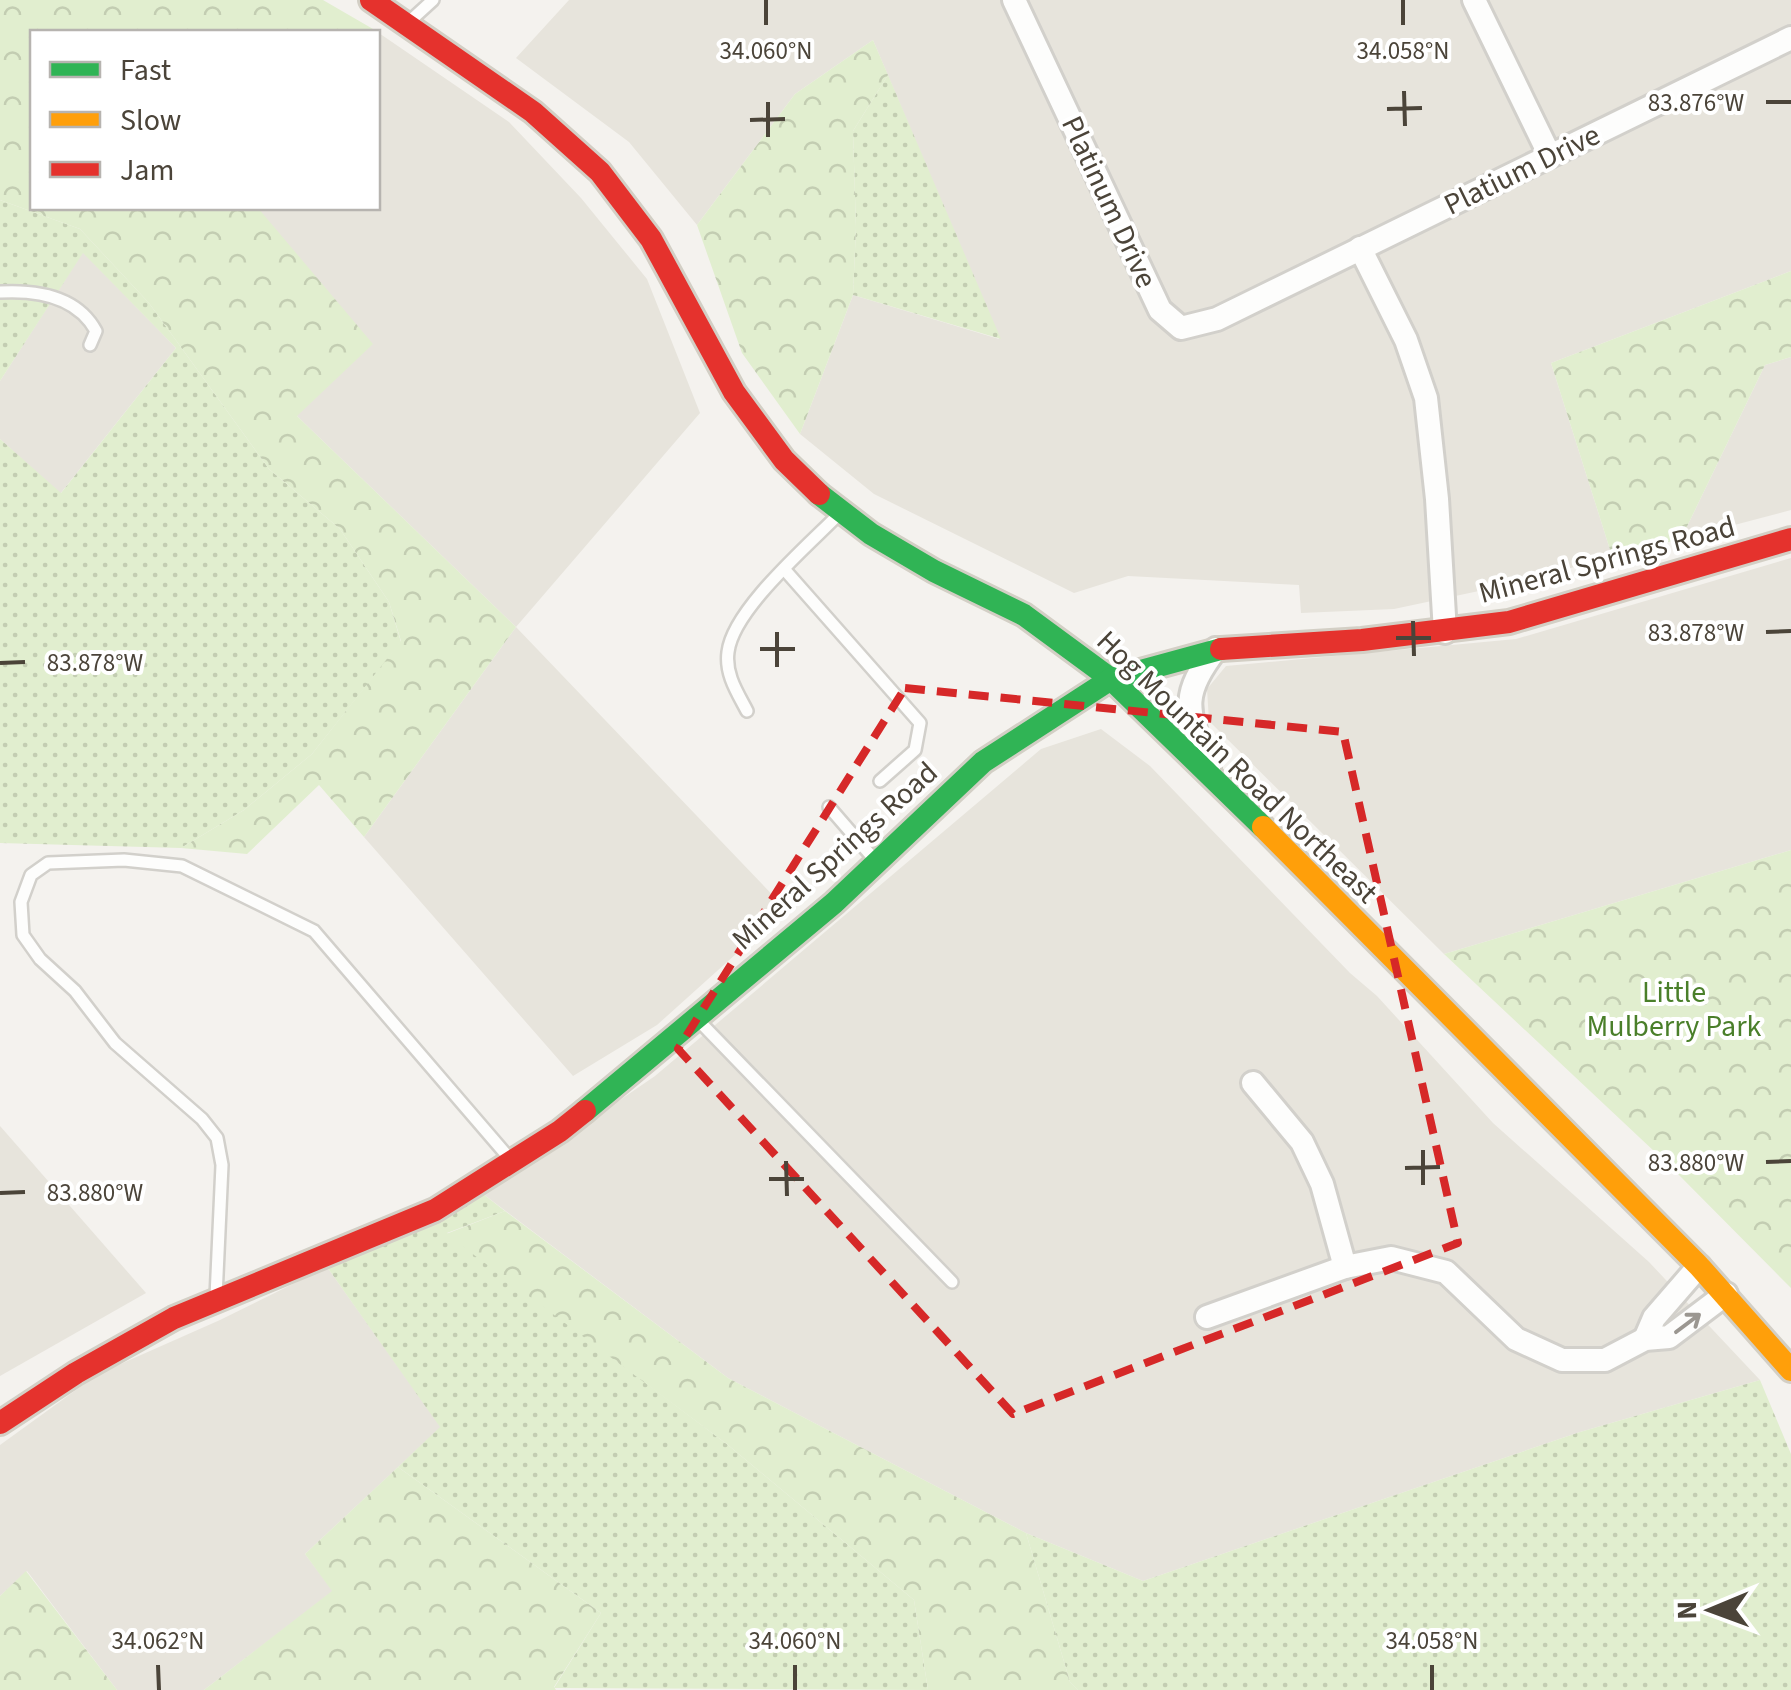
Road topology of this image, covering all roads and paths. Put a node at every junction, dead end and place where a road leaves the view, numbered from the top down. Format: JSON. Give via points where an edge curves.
{"nodes":[{"id":1,"x":371,"y":0,"type":"edge"},
{"id":2,"x":433,"y":0,"type":"edge"},
{"id":3,"x":1014,"y":0,"type":"edge"},
{"id":4,"x":1474,"y":0,"type":"edge"},
{"id":5,"x":407,"y":24,"type":"junction"},
{"id":6,"x":1791,"y":38,"type":"edge"},
{"id":7,"x":1550,"y":156,"type":"junction"},
{"id":8,"x":1360,"y":248,"type":"junction"},
{"id":9,"x":0,"y":292,"type":"edge"},
{"id":10,"x":90,"y":345,"type":"dead end"},
{"id":11,"x":842,"y":511,"type":"junction"},
{"id":12,"x":1791,"y":539,"type":"edge"},
{"id":13,"x":784,"y":569,"type":"junction"},
{"id":14,"x":1445,"y":632,"type":"junction"},
{"id":15,"x":1216,"y":649,"type":"junction"},
{"id":16,"x":1111,"y":679,"type":"junction"},
{"id":17,"x":747,"y":711,"type":"dead end"},
{"id":18,"x":1212,"y":776,"type":"junction"},
{"id":19,"x":880,"y":780,"type":"dead end"},
{"id":20,"x":829,"y":807,"type":"dead end"},
{"id":21,"x":877,"y":862,"type":"junction"},
{"id":22,"x":696,"y":1018,"type":"junction"},
{"id":23,"x":1253,"y":1083,"type":"dead end"},
{"id":24,"x":513,"y":1162,"type":"junction"},
{"id":25,"x":1345,"y":1266,"type":"junction"},
{"id":26,"x":1699,"y":1266,"type":"junction"},
{"id":27,"x":952,"y":1282,"type":"dead end"},
{"id":28,"x":1726,"y":1294,"type":"junction"},
{"id":29,"x":216,"y":1300,"type":"junction"},
{"id":30,"x":1207,"y":1317,"type":"dead end"},
{"id":31,"x":1644,"y":1339,"type":"junction"},
{"id":32,"x":1791,"y":1370,"type":"edge"},
{"id":33,"x":0,"y":1423,"type":"edge"}],
"edges":[{"from":1,"to":5,"type":"street","name":"Hog Mountain Road Northeast"},
{"from":2,"to":5,"type":"lane"},
{"from":3,"to":8,"type":"street","name":"Platinum Drive","via":[[1160,310],[1181,328],[1218,319]]},
{"from":4,"to":7,"type":"street"},
{"from":5,"to":11,"type":"street","name":"Hog Mountain Road Northeast","via":[[533,112],[600,172],[651,239],[734,392],[784,460]]},
{"from":6,"to":7,"type":"street","name":"Platium Drive"},
{"from":7,"to":8,"type":"street","name":"Platium Drive"},
{"from":8,"to":14,"type":"street","via":[[1406,340],[1426,398]]},
{"from":9,"to":10,"type":"lane","via":[[31,290],[67,303],[90,320],[96,331]]},
{"from":11,"to":13,"type":"lane"},
{"from":11,"to":16,"type":"street","name":"Hog Mountain Road Northeast","via":[[934,571],[1024,616]]},
{"from":12,"to":14,"type":"street","name":"Mineral Springs Road","via":[[1509,622]]},
{"from":13,"to":17,"type":"lane","via":[[738,622],[728,652],[730,680]]},
{"from":13,"to":19,"type":"lane","via":[[920,723],[915,750]]},
{"from":14,"to":15,"type":"street","name":"Mineral Springs Road"},
{"from":15,"to":16,"type":"street","name":"Mineral Springs Road"},
{"from":15,"to":18,"type":"street","via":[[1195,679],[1189,702]]},
{"from":16,"to":18,"type":"street","name":"Hog Mountain Road Northeast"},
{"from":16,"to":21,"type":"street","name":"Mineral Springs Road","via":[[983,762]]},
{"from":18,"to":26,"type":"street","name":"Hog Mountain Road Northeast"},
{"from":20,"to":21,"type":"lane"},
{"from":21,"to":22,"type":"street","name":"Mineral Springs Road"},
{"from":22,"to":24,"type":"street","name":"Mineral Springs Road"},
{"from":22,"to":27,"type":"lane"},
{"from":23,"to":25,"type":"street","via":[[1302,1142],[1322,1184]]},
{"from":24,"to":29,"type":"street","name":"Mineral Springs Road","via":[[434,1210]]},
{"from":24,"to":29,"type":"lane","via":[[314,931],[182,866],[124,860],[48,864],[30,875],[20,902],[23,935],[115,1043],[216,1138],[222,1165]]},
{"from":25,"to":30,"type":"street"},
{"from":25,"to":31,"type":"street","via":[[1391,1258],[1446,1272],[1516,1338],[1562,1360],[1605,1360]]},
{"from":26,"to":28,"type":"street","name":"Hog Mountain Road Northeast"},
{"from":26,"to":31,"type":"street"},
{"from":31,"to":28,"type":"street","one_way":true,"via":[[1669,1337]]},
{"from":28,"to":32,"type":"street","name":"Hog Mountain Road Northeast"},
{"from":29,"to":33,"type":"street","name":"Mineral Springs Road","via":[[76,1373]]}]}
